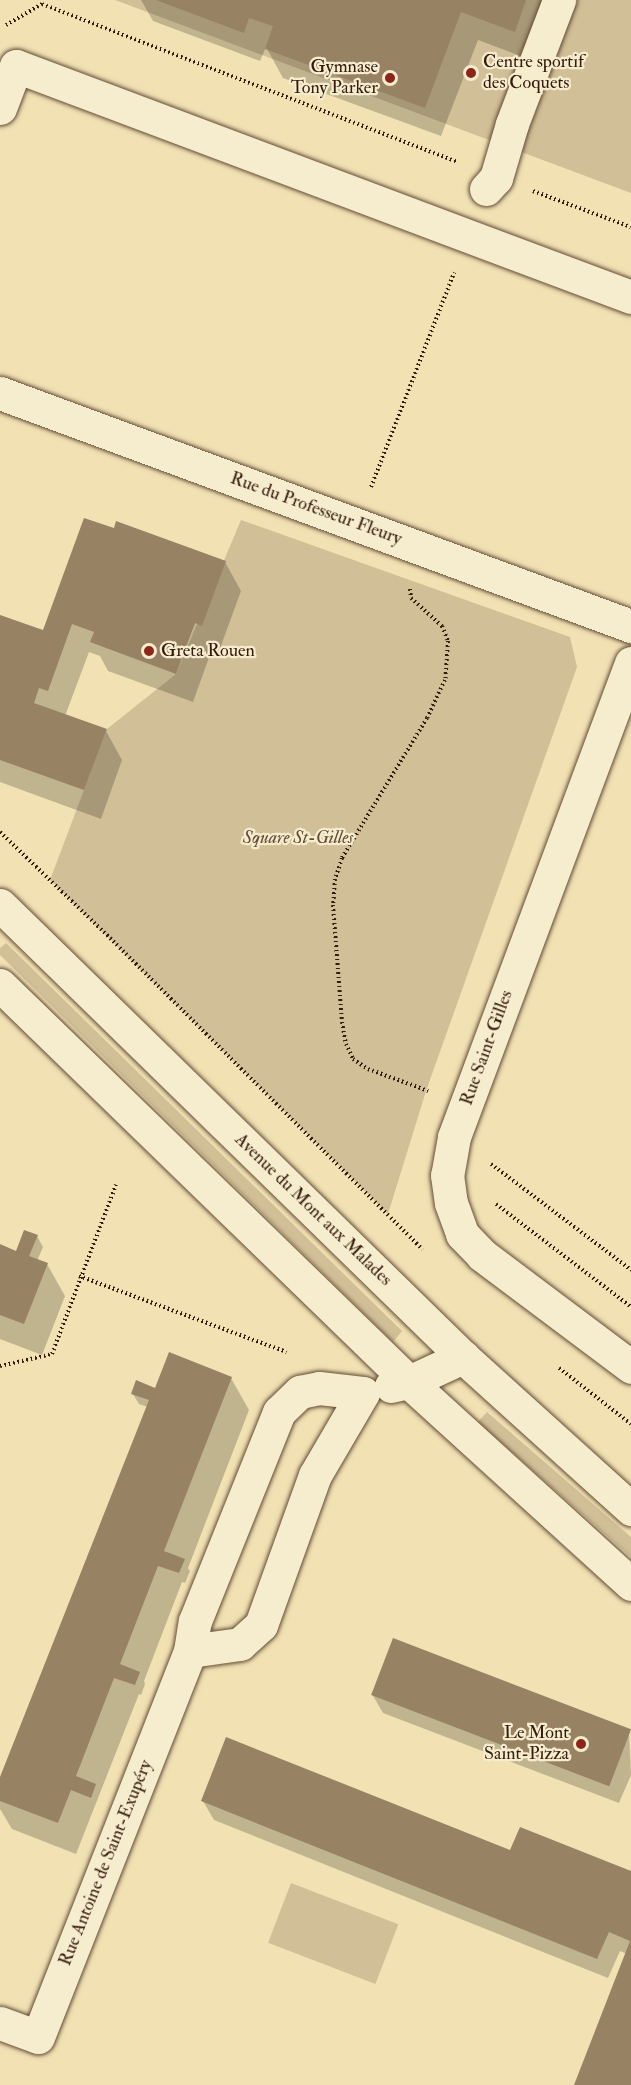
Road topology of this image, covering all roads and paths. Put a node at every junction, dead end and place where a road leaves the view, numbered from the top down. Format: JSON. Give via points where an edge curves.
{"nodes":[{"id":1,"x":559,"y":0,"type":"edge"},
{"id":2,"x":0,"y":29,"type":"edge"},
{"id":3,"x":8,"y":58,"type":"edge"},
{"id":4,"x":0,"y":108,"type":"edge"},
{"id":5,"x":491,"y":183,"type":"junction"},
{"id":6,"x":631,"y":227,"type":"edge"},
{"id":7,"x":469,"y":237,"type":"junction"},
{"id":8,"x":631,"y":297,"type":"edge"},
{"id":9,"x":0,"y":393,"type":"edge"},
{"id":10,"x":357,"y":524,"type":"junction"},
{"id":11,"x":410,"y":580,"type":"dead end"},
{"id":12,"x":631,"y":626,"type":"edge"},
{"id":13,"x":631,"y":663,"type":"edge"},
{"id":14,"x":0,"y":832,"type":"edge"},
{"id":15,"x":0,"y":905,"type":"edge"},
{"id":16,"x":0,"y":985,"type":"edge"},
{"id":17,"x":431,"y":1092,"type":"dead end"},
{"id":18,"x":454,"y":1137,"type":"junction"},
{"id":19,"x":116,"y":1185,"type":"dead end"},
{"id":20,"x":491,"y":1200,"type":"dead end"},
{"id":21,"x":429,"y":1257,"type":"dead end"},
{"id":22,"x":631,"y":1270,"type":"edge"},
{"id":23,"x":79,"y":1276,"type":"junction"},
{"id":24,"x":631,"y":1307,"type":"edge"},
{"id":25,"x":295,"y":1355,"type":"dead end"},
{"id":26,"x":463,"y":1358,"type":"junction"},
{"id":27,"x":0,"y":1366,"type":"edge"},
{"id":28,"x":558,"y":1367,"type":"dead end"},
{"id":29,"x":631,"y":1367,"type":"edge"},
{"id":30,"x":409,"y":1382,"type":"junction"},
{"id":31,"x":363,"y":1393,"type":"junction"},
{"id":32,"x":631,"y":1424,"type":"edge"},
{"id":33,"x":631,"y":1509,"type":"edge"},
{"id":34,"x":631,"y":1584,"type":"edge"},
{"id":35,"x":190,"y":1651,"type":"junction"},
{"id":36,"x":0,"y":2023,"type":"edge"}],
"edges":[{"from":1,"to":5,"type":"street"},
{"from":2,"to":5,"type":"path","via":[[42,4]]},
{"from":3,"to":4,"type":"street"},
{"from":3,"to":7,"type":"street"},
{"from":5,"to":6,"type":"path"},
{"from":7,"to":8,"type":"street"},
{"from":7,"to":10,"type":"path"},
{"from":9,"to":10,"type":"street","name":"Rue du Professeur Fleury"},
{"from":10,"to":12,"type":"street","name":"Rue du Professeur Fleury"},
{"from":11,"to":17,"type":"path","via":[[411,598],[442,626],[448,641],[446,680],[342,858],[334,879],[333,905],[342,1023],[353,1059],[368,1069]]},
{"from":13,"to":18,"type":"street","name":"Rue Saint-Gilles"},
{"from":14,"to":21,"type":"path"},
{"from":15,"to":26,"type":"street","name":"Avenue du Mont aux Malades"},
{"from":16,"to":30,"type":"street"},
{"from":18,"to":22,"type":"path"},
{"from":18,"to":29,"type":"street","name":"Rue Saint-Gilles","via":[[447,1175],[451,1203],[462,1234],[482,1255]]},
{"from":19,"to":23,"type":"path"},
{"from":20,"to":24,"type":"path"},
{"from":23,"to":25,"type":"path"},
{"from":23,"to":27,"type":"path","via":[[52,1354]]},
{"from":26,"to":30,"type":"street","name":"Rue Antoine de Saint-Exupéry"},
{"from":26,"to":33,"type":"street","name":"Avenue du Mont aux Malades"},
{"from":28,"to":32,"type":"path"},
{"from":30,"to":31,"type":"street","name":"Rue Antoine de Saint-Exupéry"},
{"from":30,"to":34,"type":"street"},
{"from":31,"to":35,"type":"street","via":[[315,1475],[261,1625],[240,1644]]},
{"from":31,"to":35,"type":"street","name":"Rue Antoine de Saint-Exupéry","via":[[319,1388],[300,1392],[279,1412],[195,1621]]},
{"from":35,"to":36,"type":"street","name":"Rue Antoine de Saint-Exupéry","via":[[38,2037]]}]}
